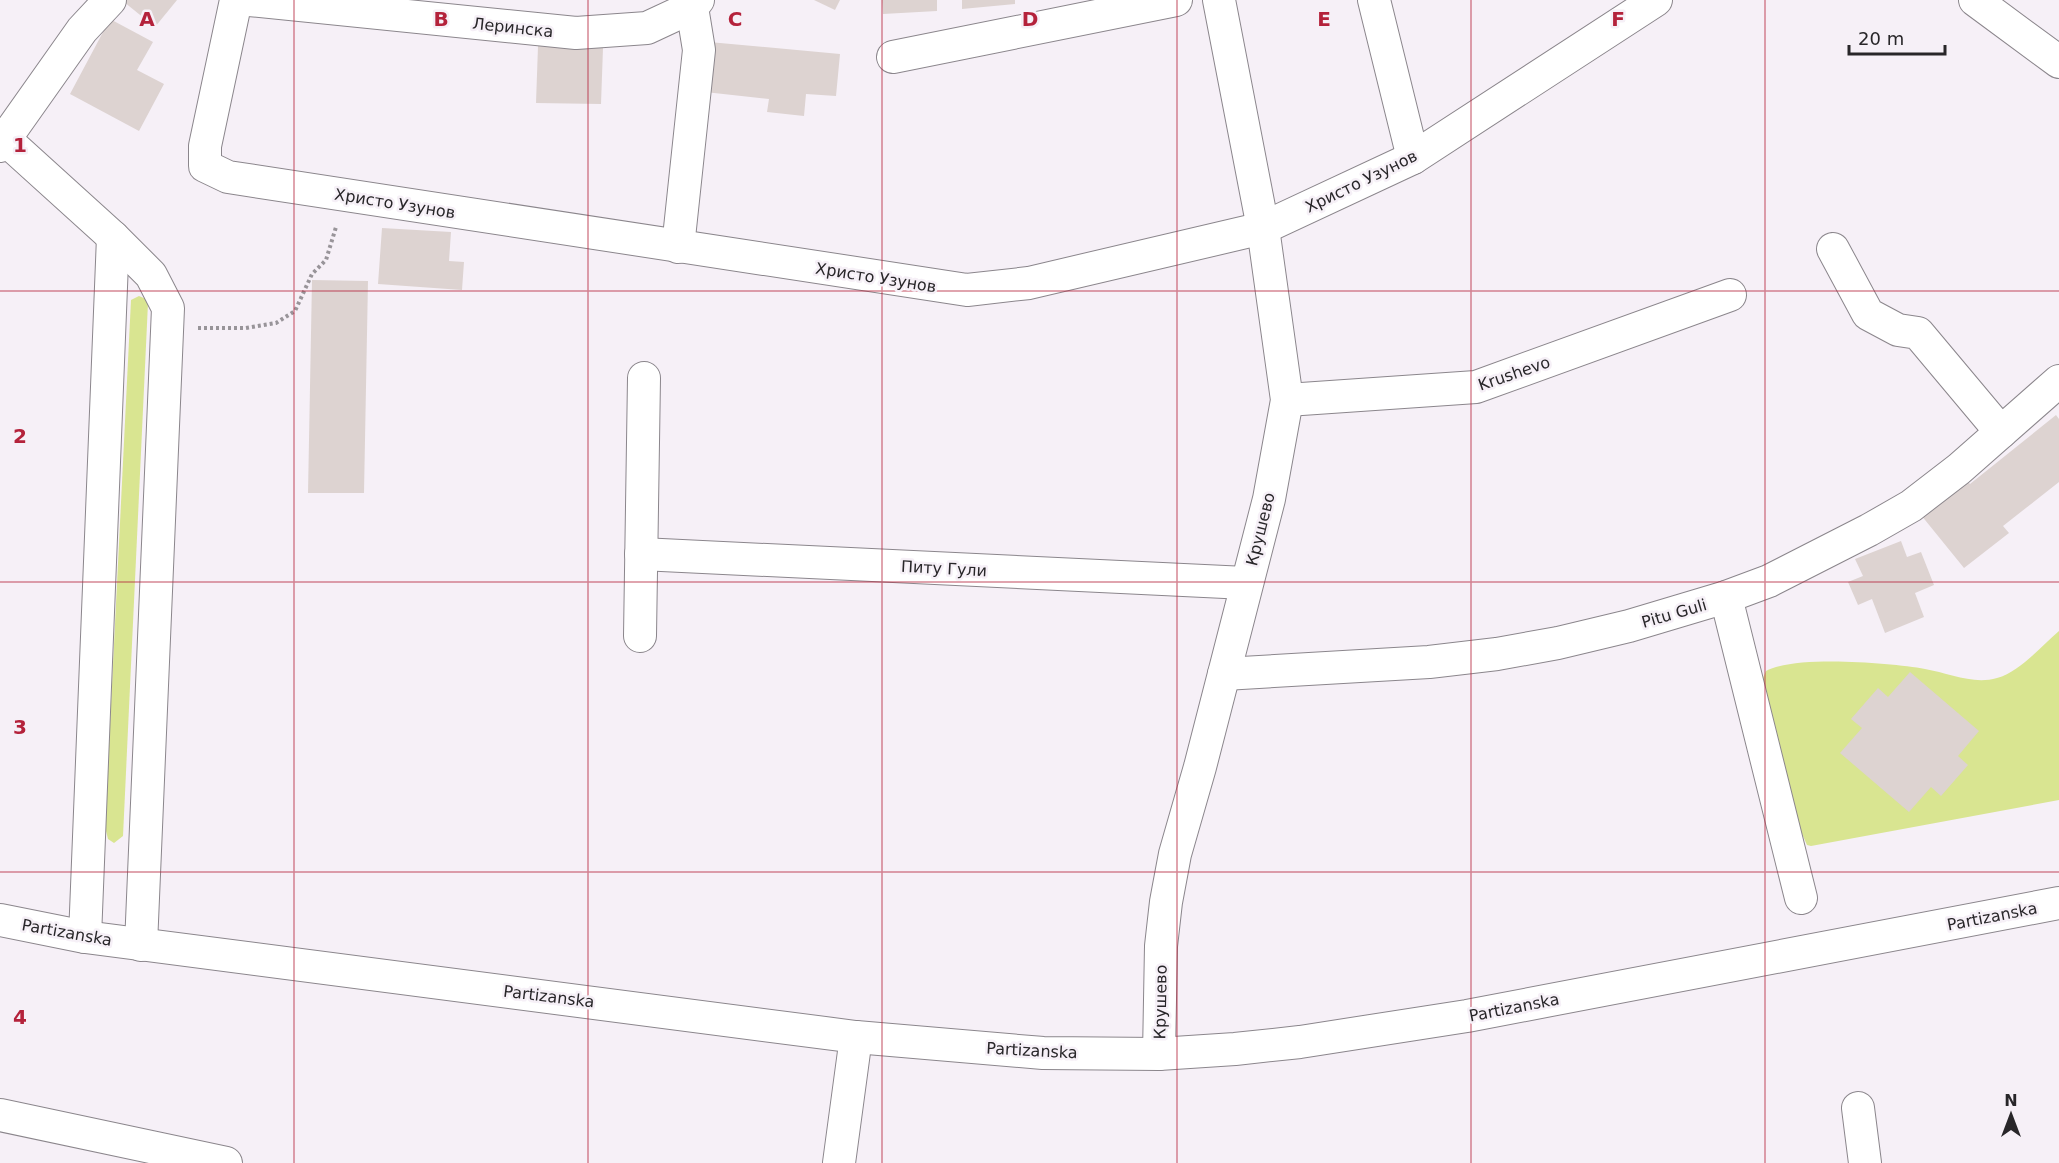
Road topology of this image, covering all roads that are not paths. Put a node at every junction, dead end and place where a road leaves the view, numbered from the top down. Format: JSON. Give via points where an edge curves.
{"nodes":[{"id":1,"x":110,"y":0,"type":"edge"},
{"id":2,"x":236,"y":0,"type":"edge"},
{"id":3,"x":249,"y":0,"type":"edge"},
{"id":4,"x":1176,"y":0,"type":"edge"},
{"id":5,"x":1219,"y":0,"type":"edge"},
{"id":6,"x":1374,"y":0,"type":"edge"},
{"id":7,"x":1656,"y":0,"type":"edge"},
{"id":8,"x":1975,"y":0,"type":"edge"},
{"id":9,"x":695,"y":3,"type":"edge"},
{"id":10,"x":893,"y":57,"type":"dead end"},
{"id":11,"x":2059,"y":62,"type":"edge"},
{"id":12,"x":2,"y":142,"type":"edge"},
{"id":13,"x":1413,"y":158,"type":"junction"},
{"id":14,"x":1263,"y":228,"type":"junction"},
{"id":15,"x":113,"y":237,"type":"junction"},
{"id":16,"x":678,"y":247,"type":"junction"},
{"id":17,"x":1833,"y":249,"type":"dead end"},
{"id":18,"x":1730,"y":295,"type":"dead end"},
{"id":19,"x":644,"y":378,"type":"dead end"},
{"id":20,"x":2059,"y":381,"type":"edge"},
{"id":21,"x":1287,"y":400,"type":"junction"},
{"id":22,"x":2001,"y":432,"type":"junction"},
{"id":23,"x":641,"y":554,"type":"junction"},
{"id":24,"x":1246,"y":583,"type":"junction"},
{"id":25,"x":1726,"y":597,"type":"junction"},
{"id":26,"x":640,"y":636,"type":"dead end"},
{"id":27,"x":1224,"y":674,"type":"junction"},
{"id":28,"x":1801,"y":898,"type":"dead end"},
{"id":29,"x":2059,"y":903,"type":"edge"},
{"id":30,"x":0,"y":920,"type":"edge"},
{"id":31,"x":85,"y":937,"type":"junction"},
{"id":32,"x":141,"y":945,"type":"junction"},
{"id":33,"x":856,"y":1037,"type":"junction"},
{"id":34,"x":1159,"y":1054,"type":"junction"},
{"id":35,"x":1858,"y":1108,"type":"dead end"},
{"id":36,"x":0,"y":1115,"type":"edge"},
{"id":37,"x":226,"y":1163,"type":"edge"},
{"id":38,"x":839,"y":1163,"type":"edge"},
{"id":39,"x":1865,"y":1163,"type":"edge"}],
"edges":[{"from":1,"to":12,"type":"street","via":[[82,30]]},
{"from":2,"to":16,"type":"street","name":"Христо Узунов","via":[[205,146],[205,166],[228,177]]},
{"from":3,"to":9,"type":"street","name":"Леринска","via":[[576,33],[646,28]]},
{"from":4,"to":10,"type":"street"},
{"from":5,"to":14,"type":"street","name":"Крушево"},
{"from":6,"to":13,"type":"street"},
{"from":7,"to":13,"type":"street","name":"Христо Узунов"},
{"from":8,"to":11,"type":"street"},
{"from":9,"to":16,"type":"street","via":[[699,50]]},
{"from":12,"to":15,"type":"street"},
{"from":13,"to":14,"type":"street","name":"Христо Узунов"},
{"from":14,"to":16,"type":"street","name":"Христо Узунов","via":[[1029,283],[967,290]]},
{"from":14,"to":21,"type":"street","name":"Крушево"},
{"from":15,"to":31,"type":"street"},
{"from":15,"to":32,"type":"street","via":[[151,275],[168,309]]},
{"from":17,"to":22,"type":"street","via":[[1868,314],[1898,330],[1918,333]]},
{"from":18,"to":21,"type":"street","name":"Krushevo","via":[[1476,387]]},
{"from":19,"to":23,"type":"street"},
{"from":20,"to":22,"type":"street","name":"Pitu Guli"},
{"from":21,"to":24,"type":"street","name":"Крушево","via":[[1269,499]]},
{"from":22,"to":25,"type":"street","name":"Pitu Guli","via":[[1911,506],[1769,581]]},
{"from":23,"to":24,"type":"street","name":"Питу Гули"},
{"from":23,"to":26,"type":"street"},
{"from":24,"to":27,"type":"street","name":"Крушево"},
{"from":25,"to":27,"type":"street","name":"Pitu Guli","via":[[1558,644],[1497,654],[1429,662]]},
{"from":25,"to":28,"type":"street"},
{"from":27,"to":34,"type":"street","name":"Крушево","via":[[1175,854],[1166,902]]},
{"from":29,"to":34,"type":"street","name":"Partizanska","via":[[1379,1031],[1246,1048]]},
{"from":30,"to":31,"type":"street","name":"Partizanska"},
{"from":31,"to":32,"type":"street","name":"Partizanska"},
{"from":32,"to":33,"type":"street","name":"Partizanska"},
{"from":33,"to":34,"type":"street","name":"Partizanska","via":[[1043,1053]]},
{"from":33,"to":38,"type":"street"},
{"from":35,"to":39,"type":"street"},
{"from":36,"to":37,"type":"street"}]}
